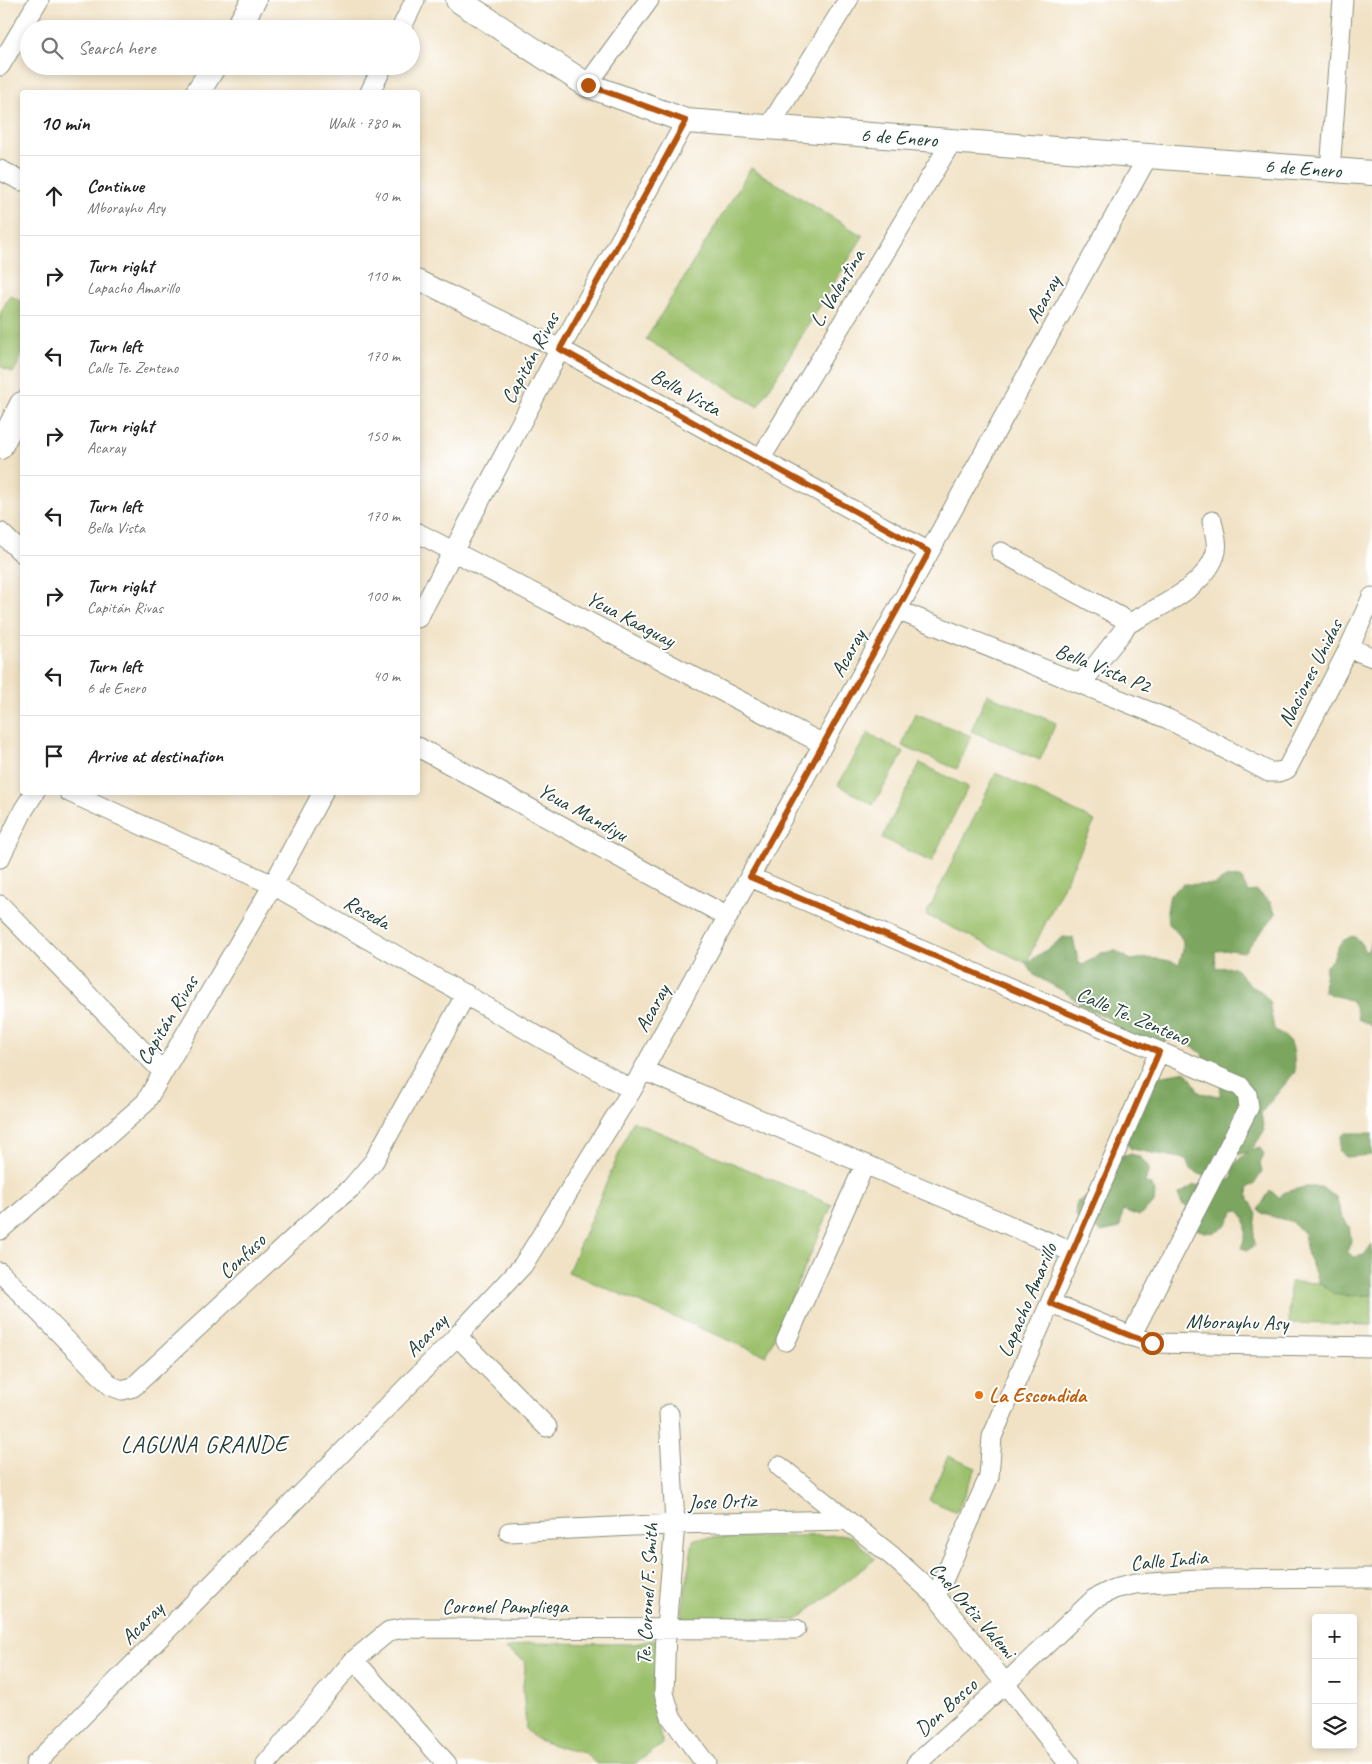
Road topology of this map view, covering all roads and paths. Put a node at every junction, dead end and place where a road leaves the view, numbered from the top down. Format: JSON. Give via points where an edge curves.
{"nodes":[{"id":1,"x":38,"y":0,"type":"edge"},
{"id":2,"x":254,"y":0,"type":"edge"},
{"id":3,"x":415,"y":0,"type":"edge"},
{"id":4,"x":458,"y":0,"type":"edge"},
{"id":5,"x":649,"y":0,"type":"edge"},
{"id":6,"x":848,"y":0,"type":"edge"},
{"id":7,"x":1343,"y":0,"type":"edge"},
{"id":8,"x":26,"y":20,"type":"edge"},
{"id":9,"x":242,"y":20,"type":"edge"},
{"id":10,"x":405,"y":20,"type":"edge"},
{"id":11,"x":20,"y":31,"type":"edge"},
{"id":12,"x":0,"y":66,"type":"edge"},
{"id":13,"x":208,"y":75,"type":"edge"},
{"id":14,"x":378,"y":75,"type":"edge"},
{"id":15,"x":588,"y":85,"type":"junction"},
{"id":16,"x":199,"y":90,"type":"edge"},
{"id":17,"x":371,"y":90,"type":"edge"},
{"id":18,"x":686,"y":121,"type":"junction"},
{"id":19,"x":768,"y":127,"type":"junction"},
{"id":20,"x":952,"y":141,"type":"junction"},
{"id":21,"x":1148,"y":156,"type":"junction"},
{"id":22,"x":0,"y":170,"type":"edge"},
{"id":23,"x":1330,"y":170,"type":"junction"},
{"id":24,"x":1372,"y":173,"type":"edge"},
{"id":25,"x":20,"y":180,"type":"edge"},
{"id":26,"x":420,"y":281,"type":"edge"},
{"id":27,"x":560,"y":349,"type":"junction"},
{"id":28,"x":20,"y":408,"type":"edge"},
{"id":29,"x":0,"y":447,"type":"edge"},
{"id":30,"x":760,"y":458,"type":"junction"},
{"id":31,"x":1212,"y":521,"type":"dead end"},
{"id":32,"x":0,"y":532,"type":"edge"},
{"id":33,"x":420,"y":534,"type":"edge"},
{"id":34,"x":20,"y":551,"type":"edge"},
{"id":35,"x":454,"y":552,"type":"junction"},
{"id":36,"x":929,"y":552,"type":"junction"},
{"id":37,"x":1001,"y":552,"type":"dead end"},
{"id":38,"x":1372,"y":597,"type":"edge"},
{"id":39,"x":897,"y":610,"type":"junction"},
{"id":40,"x":420,"y":614,"type":"edge"},
{"id":41,"x":1126,"y":625,"type":"junction"},
{"id":42,"x":1349,"y":648,"type":"junction"},
{"id":43,"x":1372,"y":657,"type":"edge"},
{"id":44,"x":1081,"y":684,"type":"junction"},
{"id":45,"x":823,"y":744,"type":"junction"},
{"id":46,"x":420,"y":748,"type":"edge"},
{"id":47,"x":1287,"y":769,"type":"joint"},
{"id":48,"x":33,"y":795,"type":"edge"},
{"id":49,"x":76,"y":795,"type":"edge"},
{"id":50,"x":321,"y":795,"type":"edge"},
{"id":51,"x":0,"y":858,"type":"edge"},
{"id":52,"x":750,"y":877,"type":"junction"},
{"id":53,"x":273,"y":885,"type":"junction"},
{"id":54,"x":0,"y":904,"type":"edge"},
{"id":55,"x":728,"y":917,"type":"junction"},
{"id":56,"x":466,"y":994,"type":"junction"},
{"id":57,"x":1159,"y":1052,"type":"junction"},
{"id":58,"x":643,"y":1070,"type":"junction"},
{"id":59,"x":163,"y":1072,"type":"junction"},
{"id":60,"x":632,"y":1090,"type":"junction"},
{"id":61,"x":865,"y":1164,"type":"junction"},
{"id":62,"x":0,"y":1230,"type":"edge"},
{"id":63,"x":1072,"y":1252,"type":"junction"},
{"id":64,"x":0,"y":1272,"type":"edge"},
{"id":65,"x":1050,"y":1303,"type":"junction"},
{"id":66,"x":457,"y":1336,"type":"junction"},
{"id":67,"x":1131,"y":1336,"type":"junction"},
{"id":68,"x":786,"y":1341,"type":"dead end"},
{"id":69,"x":1372,"y":1347,"type":"edge"},
{"id":70,"x":669,"y":1414,"type":"dead end"},
{"id":71,"x":546,"y":1427,"type":"dead end"},
{"id":72,"x":779,"y":1466,"type":"dead end"},
{"id":73,"x":847,"y":1520,"type":"junction"},
{"id":74,"x":675,"y":1524,"type":"junction"},
{"id":75,"x":509,"y":1532,"type":"dead end"},
{"id":76,"x":1372,"y":1578,"type":"edge"},
{"id":77,"x":936,"y":1596,"type":"junction"},
{"id":78,"x":666,"y":1629,"type":"junction"},
{"id":79,"x":796,"y":1629,"type":"dead end"},
{"id":80,"x":354,"y":1660,"type":"junction"},
{"id":81,"x":1006,"y":1683,"type":"junction"},
{"id":82,"x":35,"y":1764,"type":"edge"},
{"id":83,"x":266,"y":1764,"type":"edge"},
{"id":84,"x":447,"y":1764,"type":"edge"},
{"id":85,"x":706,"y":1764,"type":"edge"},
{"id":86,"x":916,"y":1764,"type":"edge"},
{"id":87,"x":1069,"y":1764,"type":"edge"}],
"edges":[{"from":1,"to":8,"type":"street"},
{"from":2,"to":9,"type":"main road"},
{"from":3,"to":10,"type":"street"},
{"from":4,"to":15,"type":"main road","name":"6 de Enero"},
{"from":5,"to":15,"type":"street"},
{"from":6,"to":19,"type":"street"},
{"from":7,"to":23,"type":"street"},
{"from":11,"to":12,"type":"street"},
{"from":13,"to":16,"type":"main road"},
{"from":14,"to":17,"type":"street"},
{"from":15,"to":18,"type":"main road","name":"6 de Enero"},
{"from":18,"to":19,"type":"main road","name":"6 de Enero"},
{"from":18,"to":27,"type":"street","name":"Capitán Rivas"},
{"from":19,"to":20,"type":"main road","name":"6 de Enero"},
{"from":20,"to":21,"type":"main road","name":"6 de Enero"},
{"from":20,"to":30,"type":"street","name":"L. Valentina"},
{"from":21,"to":23,"type":"main road","name":"6 de Enero"},
{"from":21,"to":36,"type":"street","name":"Acaray"},
{"from":22,"to":25,"type":"street"},
{"from":23,"to":24,"type":"main road","name":"6 de Enero"},
{"from":26,"to":27,"type":"street","name":"Bella Vista"},
{"from":27,"to":30,"type":"street","name":"Bella Vista"},
{"from":27,"to":35,"type":"street","name":"Capitán Rivas"},
{"from":28,"to":29,"type":"main road"},
{"from":30,"to":36,"type":"street","name":"Bella Vista"},
{"from":31,"to":41,"type":"street","via":[[1216,554],[1204,574],[1182,594]]},
{"from":32,"to":34,"type":"street"},
{"from":33,"to":35,"type":"street","name":"Ycua Kaaguay"},
{"from":35,"to":40,"type":"street","name":"Capitán Rivas"},
{"from":35,"to":45,"type":"street","name":"Ycua Kaaguay"},
{"from":36,"to":39,"type":"street","name":"Acaray"},
{"from":37,"to":41,"type":"street","via":[[1124,619]]},
{"from":38,"to":42,"type":"street","name":"Naciones Unidas"},
{"from":39,"to":44,"type":"street","name":"Bella Vista P2"},
{"from":39,"to":45,"type":"street","name":"Acaray"},
{"from":41,"to":44,"type":"street"},
{"from":42,"to":43,"type":"street"},
{"from":42,"to":47,"type":"street","name":"Naciones Unidas"},
{"from":44,"to":47,"type":"street","name":"Bella Vista P2","via":[[1168,718],[1269,772]]},
{"from":45,"to":52,"type":"street","name":"Acaray"},
{"from":46,"to":55,"type":"street","name":"Ycua Mandiyu"},
{"from":48,"to":51,"type":"street"},
{"from":49,"to":53,"type":"street","name":"Reseda"},
{"from":50,"to":53,"type":"street","name":"Capitán Rivas"},
{"from":52,"to":55,"type":"street","name":"Acaray"},
{"from":52,"to":57,"type":"street","name":"Calle Te. Zenteno"},
{"from":53,"to":56,"type":"street","name":"Reseda"},
{"from":53,"to":59,"type":"street","name":"Capitán Rivas"},
{"from":54,"to":59,"type":"street"},
{"from":55,"to":58,"type":"street","name":"Acaray"},
{"from":56,"to":60,"type":"street","name":"Reseda"},
{"from":56,"to":64,"type":"street","name":"Confuso","via":[[374,1161],[351,1188],[133,1387],[122,1390],[111,1386]]},
{"from":57,"to":63,"type":"street","name":"Lapacho Amarillo"},
{"from":57,"to":67,"type":"street","name":"Calle Te. Zenteno","via":[[1240,1086],[1247,1094],[1249,1107]]},
{"from":58,"to":60,"type":"street","name":"Acaray"},
{"from":58,"to":61,"type":"street"},
{"from":59,"to":62,"type":"street","name":"Capitán Rivas","via":[[144,1103]]},
{"from":60,"to":66,"type":"street","name":"Acaray","via":[[523,1265]]},
{"from":61,"to":63,"type":"street"},
{"from":61,"to":68,"type":"street"},
{"from":63,"to":65,"type":"street","name":"Lapacho Amarillo"},
{"from":65,"to":67,"type":"street","name":"Mborayhu Asy"},
{"from":65,"to":77,"type":"street","name":"Lapacho Amarillo","via":[[992,1437],[989,1476]]},
{"from":66,"to":71,"type":"street"},
{"from":66,"to":82,"type":"street","name":"Acaray"},
{"from":67,"to":69,"type":"street","name":"Mborayhu Asy","via":[[1156,1343]]},
{"from":70,"to":74,"type":"street","name":"Te. Coronel F. Smith"},
{"from":72,"to":73,"type":"street","name":"Cnel Ortiz Valemi"},
{"from":73,"to":74,"type":"street","name":"Jose Ortiz"},
{"from":73,"to":77,"type":"street","name":"Cnel Ortiz Valemi"},
{"from":74,"to":75,"type":"street","name":"Jose Ortiz"},
{"from":74,"to":78,"type":"street","name":"Te. Coronel F. Smith"},
{"from":76,"to":81,"type":"street","name":"Calle India","via":[[1213,1579],[1135,1584],[1114,1589],[1094,1600]]},
{"from":77,"to":81,"type":"street","name":"Cnel Ortiz Valemi"},
{"from":78,"to":79,"type":"street","name":"Coronel Pampliega"},
{"from":78,"to":80,"type":"street","name":"Coronel Pampliega","via":[[406,1628],[389,1631]]},
{"from":78,"to":85,"type":"street","name":"Te. Coronel F. Smith","via":[[664,1693],[671,1717]]},
{"from":80,"to":83,"type":"street","name":"Coronel Pampliega"},
{"from":80,"to":84,"type":"street"},
{"from":81,"to":86,"type":"street","name":"Don Bosco"},
{"from":81,"to":87,"type":"street","name":"Cnel Ortiz Valemi"}]}
